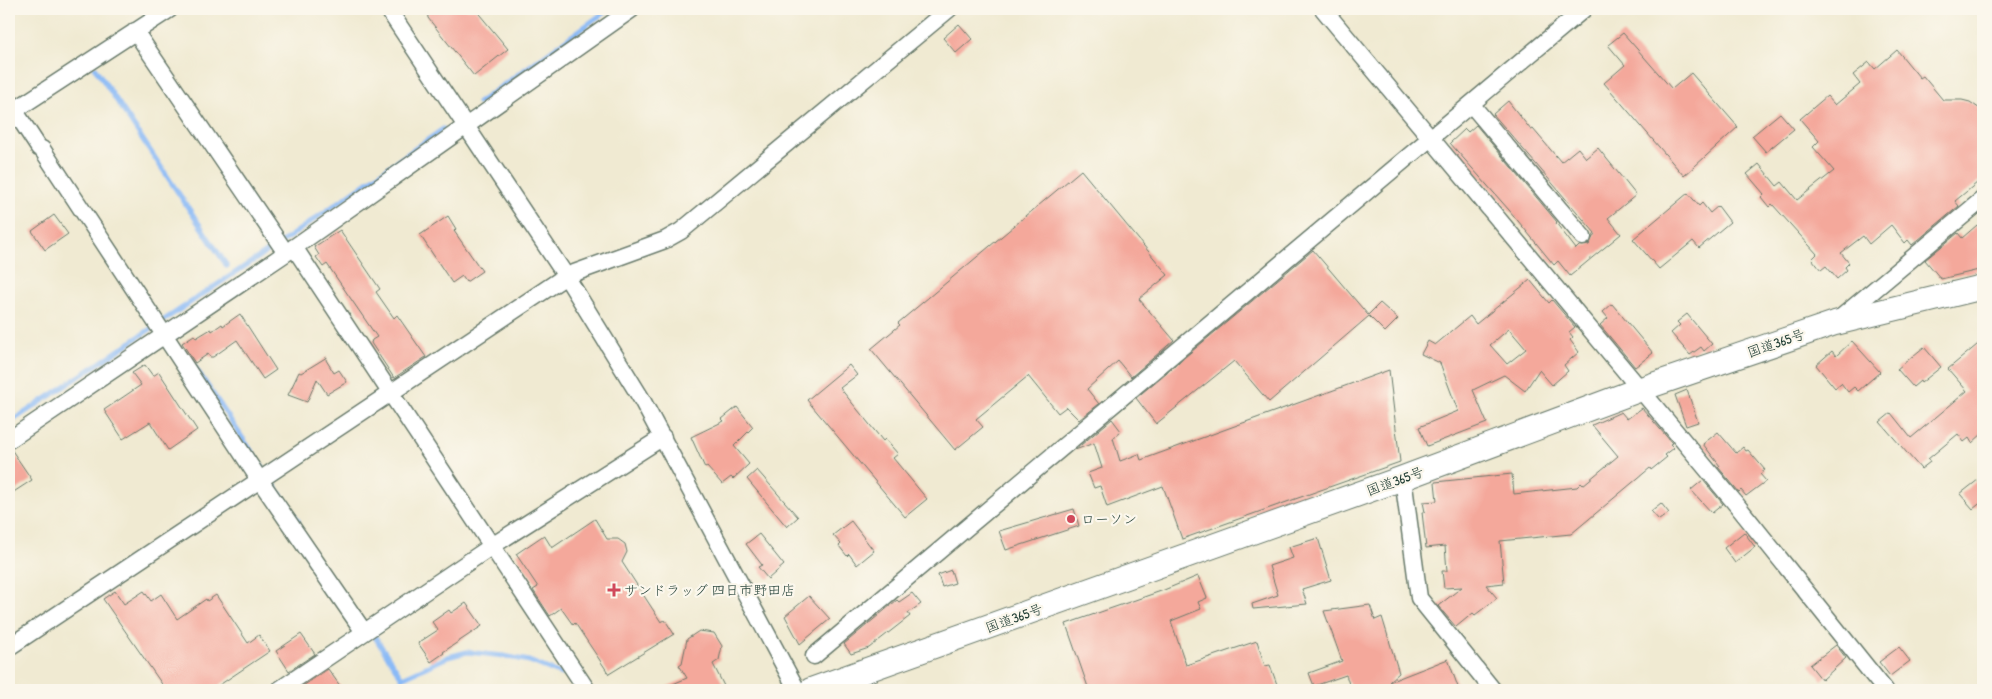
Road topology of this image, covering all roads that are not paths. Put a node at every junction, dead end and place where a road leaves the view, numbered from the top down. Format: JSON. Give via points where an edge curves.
{"nodes":[{"id":1,"x":170,"y":9,"type":"edge"},
{"id":2,"x":388,"y":9,"type":"edge"},
{"id":3,"x":632,"y":9,"type":"edge"},
{"id":4,"x":949,"y":9,"type":"edge"},
{"id":5,"x":1323,"y":9,"type":"edge"},
{"id":6,"x":1584,"y":9,"type":"edge"},
{"id":7,"x":135,"y":31,"type":"junction"},
{"id":8,"x":1471,"y":104,"type":"junction"},
{"id":9,"x":10,"y":109,"type":"edge"},
{"id":10,"x":466,"y":126,"type":"junction"},
{"id":11,"x":1431,"y":138,"type":"junction"},
{"id":12,"x":1983,"y":199,"type":"edge"},
{"id":13,"x":1583,"y":236,"type":"dead end"},
{"id":14,"x":289,"y":251,"type":"junction"},
{"id":15,"x":566,"y":276,"type":"junction"},
{"id":16,"x":1983,"y":287,"type":"edge"},
{"id":17,"x":1835,"y":324,"type":"junction"},
{"id":18,"x":165,"y":334,"type":"junction"},
{"id":19,"x":1641,"y":389,"type":"junction"},
{"id":20,"x":390,"y":393,"type":"junction"},
{"id":21,"x":663,"y":437,"type":"junction"},
{"id":22,"x":9,"y":440,"type":"edge"},
{"id":23,"x":1403,"y":478,"type":"junction"},
{"id":24,"x":259,"y":479,"type":"junction"},
{"id":25,"x":492,"y":546,"type":"junction"},
{"id":26,"x":364,"y":632,"type":"junction"},
{"id":27,"x":9,"y":647,"type":"edge"},
{"id":28,"x":814,"y":656,"type":"dead end"},
{"id":29,"x":279,"y":690,"type":"edge"},
{"id":30,"x":587,"y":690,"type":"edge"},
{"id":31,"x":797,"y":690,"type":"edge"},
{"id":32,"x":812,"y":690,"type":"edge"},
{"id":33,"x":1493,"y":690,"type":"edge"},
{"id":34,"x":1885,"y":690,"type":"edge"}],
"edges":[{"from":1,"to":7,"type":"street"},
{"from":2,"to":10,"type":"street"},
{"from":3,"to":10,"type":"street"},
{"from":4,"to":15,"type":"street","via":[[681,232]]},
{"from":5,"to":11,"type":"street"},
{"from":6,"to":8,"type":"street"},
{"from":7,"to":9,"type":"street"},
{"from":7,"to":14,"type":"street","via":[[273,234]]},
{"from":8,"to":11,"type":"street"},
{"from":8,"to":13,"type":"street"},
{"from":9,"to":18,"type":"street","via":[[42,149]]},
{"from":10,"to":14,"type":"street"},
{"from":10,"to":15,"type":"street"},
{"from":11,"to":19,"type":"street"},
{"from":11,"to":28,"type":"street"},
{"from":12,"to":17,"type":"street"},
{"from":14,"to":18,"type":"street"},
{"from":14,"to":20,"type":"street"},
{"from":15,"to":20,"type":"street"},
{"from":15,"to":21,"type":"street"},
{"from":16,"to":17,"type":"highway","name":"国道365号"},
{"from":17,"to":19,"type":"highway","name":"国道365号"},
{"from":18,"to":22,"type":"street"},
{"from":18,"to":24,"type":"street"},
{"from":19,"to":23,"type":"highway","name":"国道365号"},
{"from":19,"to":34,"type":"street"},
{"from":20,"to":24,"type":"street"},
{"from":20,"to":25,"type":"street"},
{"from":21,"to":25,"type":"street"},
{"from":21,"to":31,"type":"street"},
{"from":23,"to":32,"type":"highway","name":"国道365号"},
{"from":23,"to":33,"type":"street","via":[[1419,598]]},
{"from":24,"to":26,"type":"street"},
{"from":24,"to":27,"type":"street"},
{"from":25,"to":26,"type":"street"},
{"from":25,"to":30,"type":"street"},
{"from":26,"to":29,"type":"street"}]}
